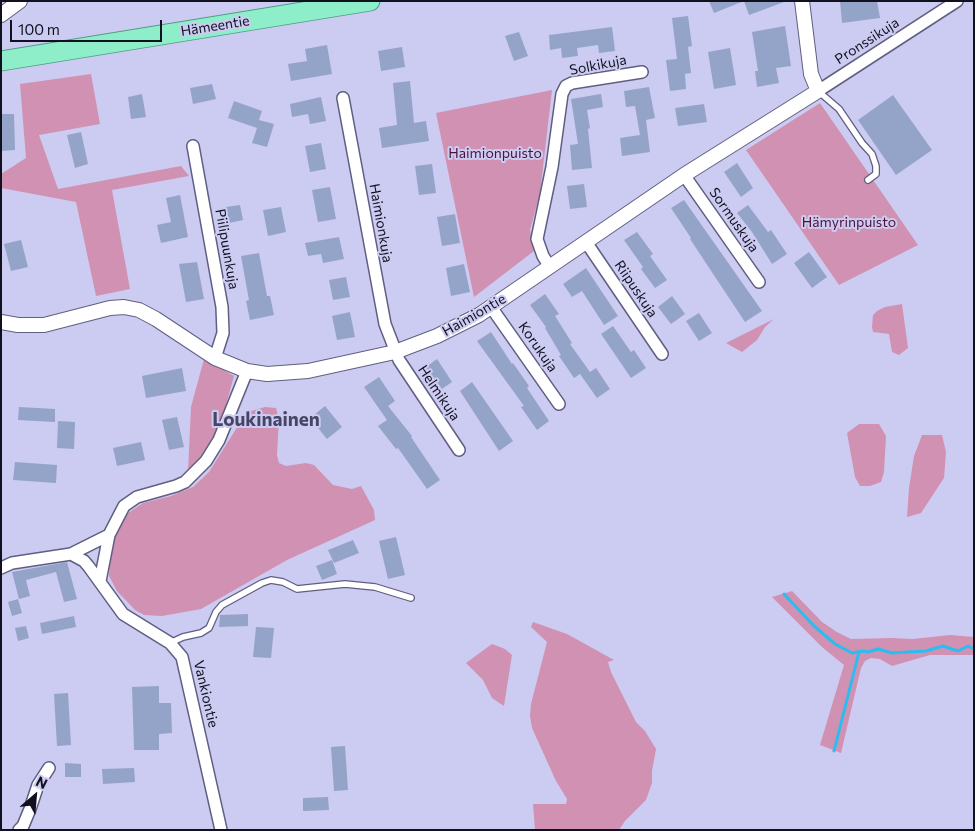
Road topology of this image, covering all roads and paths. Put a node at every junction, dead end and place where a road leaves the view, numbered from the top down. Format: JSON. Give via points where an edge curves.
{"nodes":[{"id":1,"x":20,"y":1,"type":"edge"},
{"id":2,"x":370,"y":1,"type":"edge"},
{"id":3,"x":802,"y":1,"type":"edge"},
{"id":4,"x":957,"y":1,"type":"edge"},
{"id":5,"x":1,"y":15,"type":"edge"},
{"id":6,"x":1,"y":61,"type":"edge"},
{"id":7,"x":642,"y":72,"type":"dead end"},
{"id":8,"x":818,"y":91,"type":"junction"},
{"id":9,"x":343,"y":98,"type":"dead end"},
{"id":10,"x":193,"y":146,"type":"dead end"},
{"id":11,"x":684,"y":175,"type":"junction"},
{"id":12,"x":868,"y":180,"type":"dead end"},
{"id":13,"x":586,"y":242,"type":"junction"},
{"id":14,"x":550,"y":267,"type":"junction"},
{"id":15,"x":759,"y":282,"type":"dead end"},
{"id":16,"x":491,"y":307,"type":"junction"},
{"id":17,"x":1,"y":322,"type":"edge"},
{"id":18,"x":395,"y":352,"type":"junction"},
{"id":19,"x":662,"y":354,"type":"dead end"},
{"id":20,"x":215,"y":358,"type":"junction"},
{"id":21,"x":247,"y":370,"type":"junction"},
{"id":22,"x":559,"y":404,"type":"dead end"},
{"id":23,"x":459,"y":450,"type":"dead end"},
{"id":24,"x":108,"y":534,"type":"junction"},
{"id":25,"x":71,"y":554,"type":"junction"},
{"id":26,"x":1,"y":568,"type":"edge"},
{"id":27,"x":100,"y":581,"type":"junction"},
{"id":28,"x":412,"y":598,"type":"dead end"},
{"id":29,"x":170,"y":643,"type":"junction"},
{"id":30,"x":50,"y":768,"type":"dead end"},
{"id":31,"x":19,"y":830,"type":"edge"},
{"id":32,"x":221,"y":830,"type":"edge"}],
"edges":[{"from":1,"to":5,"type":"street"},
{"from":2,"to":6,"type":"highway","name":"Hämeentie"},
{"from":3,"to":8,"type":"street","via":[[812,74]]},
{"from":4,"to":8,"type":"street","name":"Pronssikuja"},
{"from":7,"to":14,"type":"street","name":"Solkikuja","via":[[572,83],[562,94],[552,167],[536,239]]},
{"from":8,"to":11,"type":"street","name":"Haimiontie"},
{"from":8,"to":12,"type":"lane","via":[[839,110],[872,154],[876,174]]},
{"from":9,"to":18,"type":"street","name":"Haimionkuja","via":[[385,324]]},
{"from":10,"to":20,"type":"street","name":"Piilipuunkuja","via":[[222,307],[223,333]]},
{"from":11,"to":13,"type":"street","name":"Haimiontie"},
{"from":11,"to":15,"type":"street","name":"Sormuskuja"},
{"from":13,"to":14,"type":"street","name":"Haimiontie"},
{"from":13,"to":19,"type":"street","name":"Riipuskuja"},
{"from":14,"to":16,"type":"street","name":"Haimiontie"},
{"from":16,"to":18,"type":"street","name":"Haimiontie","via":[[436,336]]},
{"from":16,"to":22,"type":"street","name":"Korukuja"},
{"from":17,"to":20,"type":"street","name":"Haimiontie","via":[[44,325],[124,307],[156,319]]},
{"from":18,"to":21,"type":"street","name":"Haimiontie","via":[[308,372],[267,374]]},
{"from":18,"to":23,"type":"street","name":"Helmikuja"},
{"from":20,"to":21,"type":"street","name":"Haimiontie"},
{"from":21,"to":24,"type":"street","via":[[219,440],[202,466],[180,484],[137,497],[124,506]]},
{"from":24,"to":25,"type":"street"},
{"from":24,"to":27,"type":"street"},
{"from":25,"to":26,"type":"street","via":[[12,563]]},
{"from":25,"to":27,"type":"street","name":"Vankiontie","via":[[84,561]]},
{"from":27,"to":29,"type":"street","name":"Vankiontie","via":[[123,614]]},
{"from":28,"to":29,"type":"lane","via":[[375,587],[344,584],[297,588],[271,580],[222,605],[209,628],[201,633],[183,636]]},
{"from":29,"to":32,"type":"street","name":"Vankiontie","via":[[182,657]]},
{"from":30,"to":31,"type":"street","via":[[38,785]]}]}
